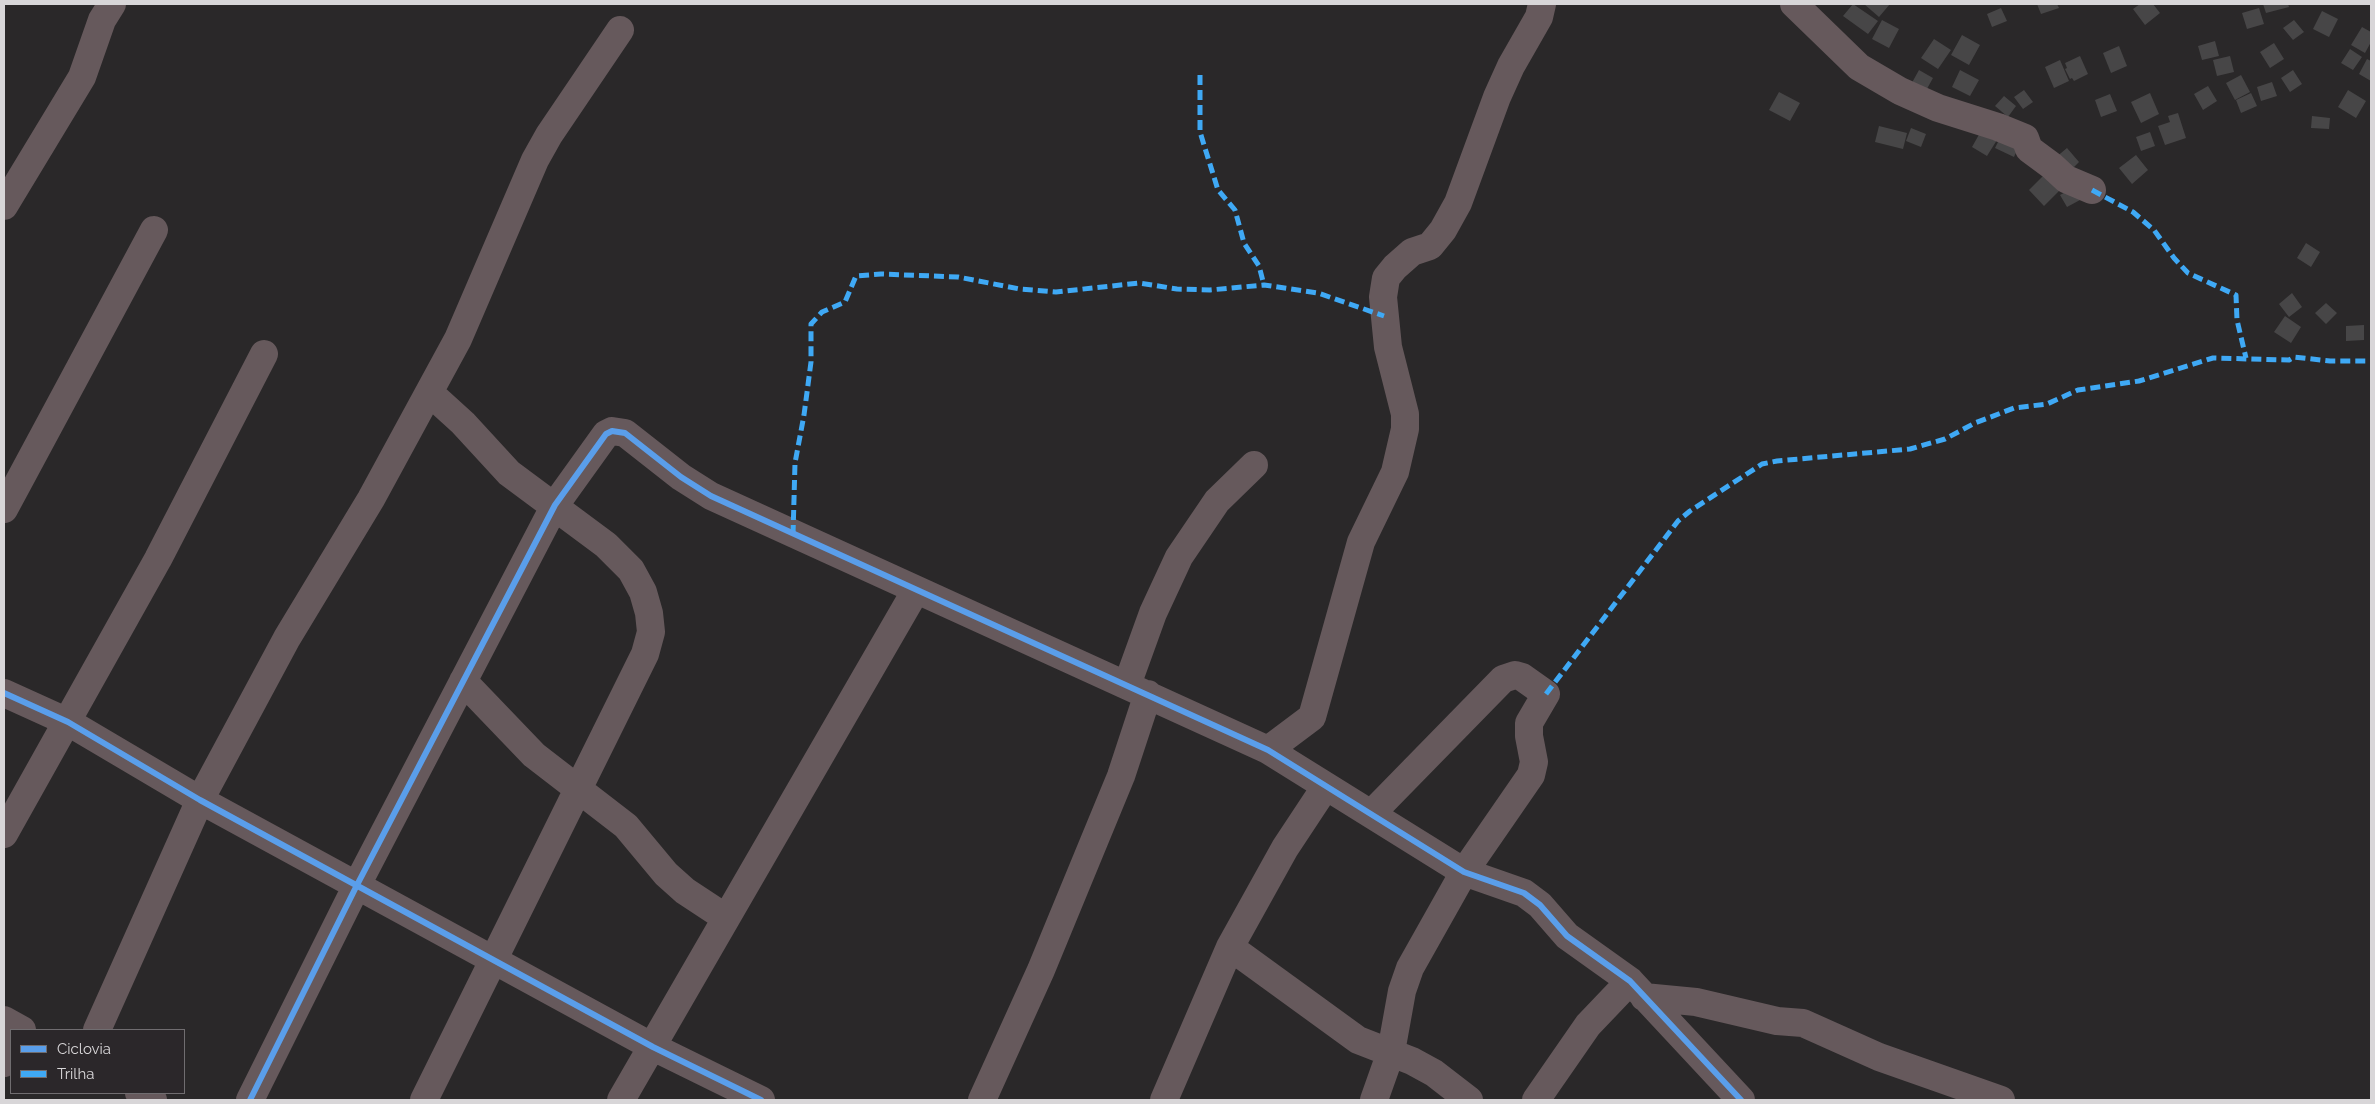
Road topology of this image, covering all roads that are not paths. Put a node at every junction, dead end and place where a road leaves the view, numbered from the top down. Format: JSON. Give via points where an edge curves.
{"nodes":[{"id":1,"x":112,"y":4,"type":"edge"},
{"id":2,"x":1542,"y":4,"type":"edge"},
{"id":3,"x":1794,"y":4,"type":"edge"},
{"id":4,"x":620,"y":30,"type":"dead end"},
{"id":5,"x":2092,"y":190,"type":"dead end"},
{"id":6,"x":4,"y":206,"type":"edge"},
{"id":7,"x":154,"y":230,"type":"dead end"},
{"id":8,"x":264,"y":354,"type":"dead end"},
{"id":9,"x":430,"y":392,"type":"junction"},
{"id":10,"x":1254,"y":465,"type":"dead end"},
{"id":11,"x":555,"y":505,"type":"junction"},
{"id":12,"x":4,"y":508,"type":"edge"},
{"id":13,"x":916,"y":590,"type":"junction"},
{"id":14,"x":463,"y":681,"type":"junction"},
{"id":15,"x":1137,"y":689,"type":"junction"},
{"id":16,"x":4,"y":693,"type":"edge"},
{"id":17,"x":68,"y":722,"type":"junction"},
{"id":18,"x":1268,"y":750,"type":"junction"},
{"id":19,"x":1326,"y":786,"type":"junction"},
{"id":20,"x":579,"y":788,"type":"junction"},
{"id":21,"x":200,"y":800,"type":"junction"},
{"id":22,"x":1371,"y":814,"type":"junction"},
{"id":23,"x":4,"y":834,"type":"edge"},
{"id":24,"x":1464,"y":872,"type":"junction"},
{"id":25,"x":357,"y":884,"type":"junction"},
{"id":26,"x":726,"y":918,"type":"junction"},
{"id":27,"x":1230,"y":947,"type":"junction"},
{"id":28,"x":495,"y":960,"type":"junction"},
{"id":29,"x":1637,"y":989,"type":"junction"},
{"id":30,"x":97,"y":1029,"type":"edge"},
{"id":31,"x":653,"y":1047,"type":"junction"},
{"id":32,"x":10,"y":1048,"type":"edge"},
{"id":33,"x":1391,"y":1052,"type":"junction"},
{"id":34,"x":4,"y":1063,"type":"edge"},
{"id":35,"x":141,"y":1094,"type":"edge"},
{"id":36,"x":153,"y":1100,"type":"edge"},
{"id":37,"x":250,"y":1100,"type":"edge"},
{"id":38,"x":424,"y":1100,"type":"edge"},
{"id":39,"x":621,"y":1100,"type":"edge"},
{"id":40,"x":761,"y":1100,"type":"edge"},
{"id":41,"x":982,"y":1100,"type":"edge"},
{"id":42,"x":1164,"y":1100,"type":"edge"},
{"id":43,"x":1374,"y":1100,"type":"edge"},
{"id":44,"x":1469,"y":1100,"type":"edge"},
{"id":45,"x":1536,"y":1100,"type":"edge"},
{"id":46,"x":1741,"y":1100,"type":"edge"},
{"id":47,"x":2001,"y":1100,"type":"edge"}],
"edges":[{"from":1,"to":6,"type":"street","via":[[102,20],[82,77]]},
{"from":2,"to":18,"type":"street","via":[[1539,17],[1497,97],[1458,203],[1443,230],[1430,246],[1412,252],[1386,278],[1383,297],[1388,347],[1405,414],[1405,429],[1395,472],[1362,542],[1312,717]]},
{"from":3,"to":5,"type":"street","via":[[1859,67],[1938,108],[2025,138],[2029,149],[2066,180]]},
{"from":4,"to":9,"type":"street","via":[[544,143],[458,339]]},
{"from":7,"to":12,"type":"street"},
{"from":8,"to":17,"type":"street","via":[[158,559]]},
{"from":9,"to":11,"type":"street","via":[[509,472]]},
{"from":9,"to":21,"type":"street","via":[[371,499],[287,638]]},
{"from":10,"to":15,"type":"street","via":[[1217,500],[1179,557],[1153,613]]},
{"from":11,"to":13,"type":"street","via":[[606,434],[618,431],[711,496]]},
{"from":11,"to":14,"type":"street"},
{"from":11,"to":20,"type":"street","via":[[606,545],[630,570],[643,592],[650,613],[651,632],[645,654]]},
{"from":13,"to":15,"type":"street"},
{"from":13,"to":26,"type":"street"},
{"from":14,"to":20,"type":"street","via":[[534,755]]},
{"from":14,"to":25,"type":"street"},
{"from":15,"to":18,"type":"street"},
{"from":15,"to":41,"type":"street","via":[[1121,776],[1041,970]]},
{"from":16,"to":17,"type":"street"},
{"from":17,"to":21,"type":"street"},
{"from":17,"to":23,"type":"street"},
{"from":18,"to":19,"type":"street"},
{"from":19,"to":22,"type":"street"},
{"from":19,"to":27,"type":"street","via":[[1285,848]]},
{"from":20,"to":26,"type":"street","via":[[626,826],[685,892]]},
{"from":20,"to":28,"type":"street"},
{"from":21,"to":25,"type":"street"},
{"from":21,"to":30,"type":"street"},
{"from":22,"to":24,"type":"street"},
{"from":22,"to":24,"type":"street","via":[[1504,679],[1515,675],[1522,677],[1546,694],[1529,723],[1534,762],[1531,776]]},
{"from":24,"to":29,"type":"street","via":[[1524,893],[1540,905],[1567,936]]},
{"from":24,"to":33,"type":"street","via":[[1410,968],[1402,991]]},
{"from":25,"to":28,"type":"street"},
{"from":25,"to":37,"type":"street"},
{"from":26,"to":31,"type":"street"},
{"from":27,"to":33,"type":"street","via":[[1358,1040]]},
{"from":27,"to":42,"type":"street"},
{"from":28,"to":31,"type":"street"},
{"from":28,"to":38,"type":"street"},
{"from":29,"to":45,"type":"street","via":[[1588,1025]]},
{"from":29,"to":46,"type":"street"},
{"from":29,"to":47,"type":"street","via":[[1808,1025],[1879,1057]]},
{"from":31,"to":39,"type":"street"},
{"from":31,"to":40,"type":"street"},
{"from":32,"to":34,"type":"street"},
{"from":33,"to":43,"type":"street"},
{"from":33,"to":44,"type":"street","via":[[1434,1073]]},
{"from":35,"to":36,"type":"street"}]}
